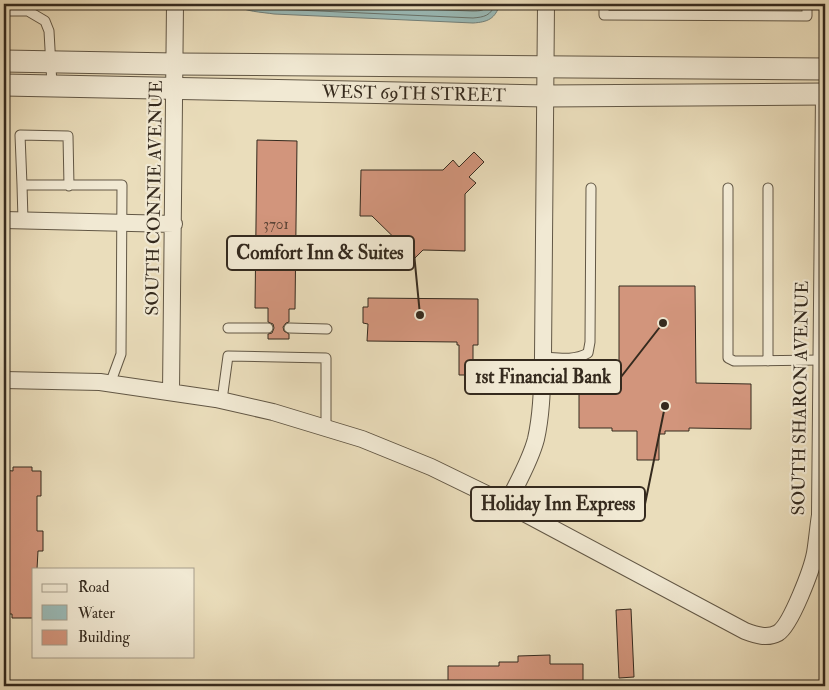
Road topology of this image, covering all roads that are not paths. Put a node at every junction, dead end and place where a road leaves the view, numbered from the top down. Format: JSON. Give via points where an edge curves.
{"nodes":[{"id":1,"x":175,"y":4,"type":"edge"},
{"id":2,"x":546,"y":4,"type":"edge"},
{"id":3,"x":604,"y":4,"type":"edge"},
{"id":4,"x":808,"y":4,"type":"edge"},
{"id":5,"x":4,"y":11,"type":"edge"},
{"id":6,"x":4,"y":61,"type":"edge"},
{"id":7,"x":50,"y":62,"type":"junction"},
{"id":8,"x":175,"y":64,"type":"junction"},
{"id":9,"x":546,"y":67,"type":"junction"},
{"id":10,"x":825,"y":69,"type":"edge"},
{"id":11,"x":4,"y":85,"type":"edge"},
{"id":12,"x":52,"y":86,"type":"junction"},
{"id":13,"x":175,"y":89,"type":"junction"},
{"id":14,"x":824,"y":94,"type":"edge"},
{"id":15,"x":546,"y":96,"type":"junction"},
{"id":16,"x":22,"y":185,"type":"junction"},
{"id":17,"x":69,"y":186,"type":"junction"},
{"id":18,"x":591,"y":188,"type":"dead end"},
{"id":19,"x":728,"y":188,"type":"dead end"},
{"id":20,"x":768,"y":188,"type":"dead end"},
{"id":21,"x":4,"y":220,"type":"edge"},
{"id":22,"x":23,"y":220,"type":"junction"},
{"id":23,"x":122,"y":222,"type":"junction"},
{"id":24,"x":174,"y":224,"type":"junction"},
{"id":25,"x":228,"y":328,"type":"dead end"},
{"id":26,"x":268,"y":328,"type":"dead end"},
{"id":27,"x":289,"y":328,"type":"dead end"},
{"id":28,"x":327,"y":328,"type":"dead end"},
{"id":29,"x":543,"y":357,"type":"junction"},
{"id":30,"x":768,"y":360,"type":"junction"},
{"id":31,"x":821,"y":360,"type":"junction"},
{"id":32,"x":4,"y":380,"type":"edge"},
{"id":33,"x":110,"y":384,"type":"junction"},
{"id":34,"x":172,"y":392,"type":"junction"},
{"id":35,"x":222,"y":400,"type":"junction"},
{"id":36,"x":823,"y":400,"type":"edge"},
{"id":37,"x":326,"y":428,"type":"junction"},
{"id":38,"x":507,"y":504,"type":"junction"}],
"edges":[{"from":1,"to":8,"type":"street","name":"SOUTH CONNIE AVENUE"},
{"from":2,"to":9,"type":"street"},
{"from":3,"to":4,"type":"lane","via":[[604,15],[807,16]]},
{"from":5,"to":7,"type":"lane","via":[[28,11],[45,22],[49,31]]},
{"from":6,"to":7,"type":"street","name":"WEST 69TH STREET"},
{"from":7,"to":8,"type":"street","name":"WEST 69TH STREET"},
{"from":7,"to":12,"type":"lane"},
{"from":8,"to":9,"type":"street","name":"WEST 69TH STREET"},
{"from":8,"to":13,"type":"street","name":"SOUTH CONNIE AVENUE"},
{"from":9,"to":10,"type":"street","name":"WEST 69TH STREET"},
{"from":9,"to":15,"type":"street"},
{"from":11,"to":12,"type":"street","name":"WEST 69TH STREET"},
{"from":12,"to":13,"type":"street","name":"WEST 69TH STREET"},
{"from":13,"to":15,"type":"street","name":"WEST 69TH STREET"},
{"from":13,"to":24,"type":"street","name":"SOUTH CONNIE AVENUE"},
{"from":14,"to":15,"type":"street","name":"WEST 69TH STREET"},
{"from":14,"to":31,"type":"street","name":"SOUTH SHARON AVENUE"},
{"from":15,"to":29,"type":"street"},
{"from":16,"to":17,"type":"lane"},
{"from":16,"to":17,"type":"lane","via":[[20,135],[68,136]]},
{"from":16,"to":22,"type":"lane"},
{"from":17,"to":23,"type":"lane","via":[[122,185]]},
{"from":18,"to":29,"type":"lane","via":[[588,353],[571,359]]},
{"from":19,"to":30,"type":"lane","via":[[728,358],[734,361]]},
{"from":20,"to":30,"type":"lane"},
{"from":21,"to":22,"type":"street"},
{"from":22,"to":23,"type":"street"},
{"from":23,"to":24,"type":"street"},
{"from":23,"to":33,"type":"lane","via":[[122,354]]},
{"from":24,"to":34,"type":"street","name":"SOUTH CONNIE AVENUE"},
{"from":25,"to":26,"type":"lane"},
{"from":27,"to":28,"type":"lane"},
{"from":29,"to":38,"type":"street","via":[[536,440]]},
{"from":30,"to":31,"type":"lane"},
{"from":31,"to":36,"type":"street","name":"SOUTH SHARON AVENUE"},
{"from":32,"to":33,"type":"street","name":"SOUTH SHARON AVENUE"},
{"from":33,"to":34,"type":"street","name":"SOUTH SHARON AVENUE"},
{"from":34,"to":35,"type":"street","name":"SOUTH SHARON AVENUE"},
{"from":35,"to":37,"type":"street","name":"SOUTH SHARON AVENUE"},
{"from":35,"to":37,"type":"lane","via":[[228,356],[326,358]]},
{"from":36,"to":38,"type":"street","name":"SOUTH SHARON AVENUE","via":[[820,515],[814,555],[802,592],[786,625],[769,636],[758,636],[722,618]]},
{"from":37,"to":38,"type":"street","name":"SOUTH SHARON AVENUE","via":[[432,467]]}]}
